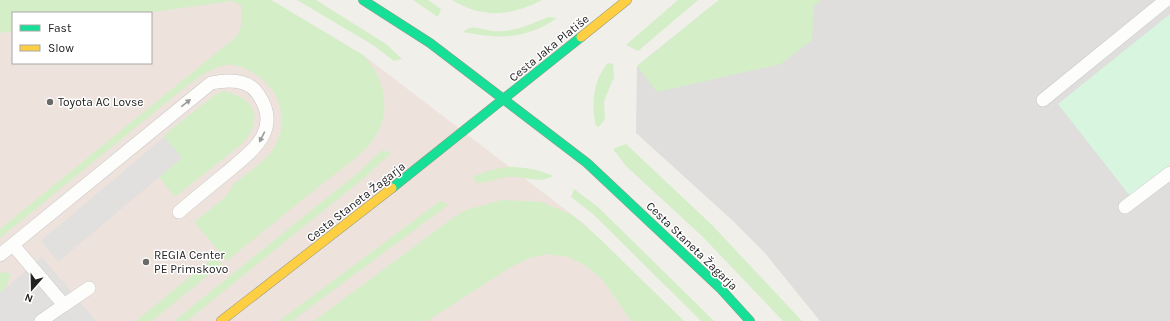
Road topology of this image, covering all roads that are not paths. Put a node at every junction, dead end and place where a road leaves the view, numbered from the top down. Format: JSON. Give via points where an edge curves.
{"nodes":[{"id":1,"x":363,"y":0,"type":"edge"},
{"id":2,"x":627,"y":0,"type":"edge"},
{"id":3,"x":1166,"y":0,"type":"edge"},
{"id":4,"x":504,"y":99,"type":"junction"},
{"id":5,"x":1043,"y":100,"type":"dead end"},
{"id":6,"x":1170,"y":173,"type":"edge"},
{"id":7,"x":1125,"y":207,"type":"dead end"},
{"id":8,"x":179,"y":212,"type":"dead end"},
{"id":9,"x":13,"y":245,"type":"junction"},
{"id":10,"x":0,"y":255,"type":"edge"},
{"id":11,"x":89,"y":288,"type":"dead end"},
{"id":12,"x":64,"y":305,"type":"junction"},
{"id":13,"x":41,"y":321,"type":"edge"},
{"id":14,"x":221,"y":321,"type":"edge"},
{"id":15,"x":750,"y":321,"type":"edge"}],
"edges":[{"from":1,"to":4,"type":"street","name":"Cesta Staneta Žagarja","via":[[430,43]]},
{"from":2,"to":4,"type":"street","name":"Cesta Jaka Platiše"},
{"from":3,"to":5,"type":"lane"},
{"from":4,"to":14,"type":"street","name":"Cesta Staneta Žagarja"},
{"from":4,"to":15,"type":"street","name":"Cesta Staneta Žagarja","via":[[587,163],[720,288]]},
{"from":6,"to":7,"type":"lane"},
{"from":9,"to":8,"type":"lane","one_way":true,"via":[[211,83],[227,80],[244,83],[257,92],[266,107],[268,119],[265,132],[256,148]]},
{"from":9,"to":10,"type":"lane"},
{"from":9,"to":12,"type":"lane"},
{"from":11,"to":12,"type":"lane"},
{"from":12,"to":13,"type":"lane"}]}
